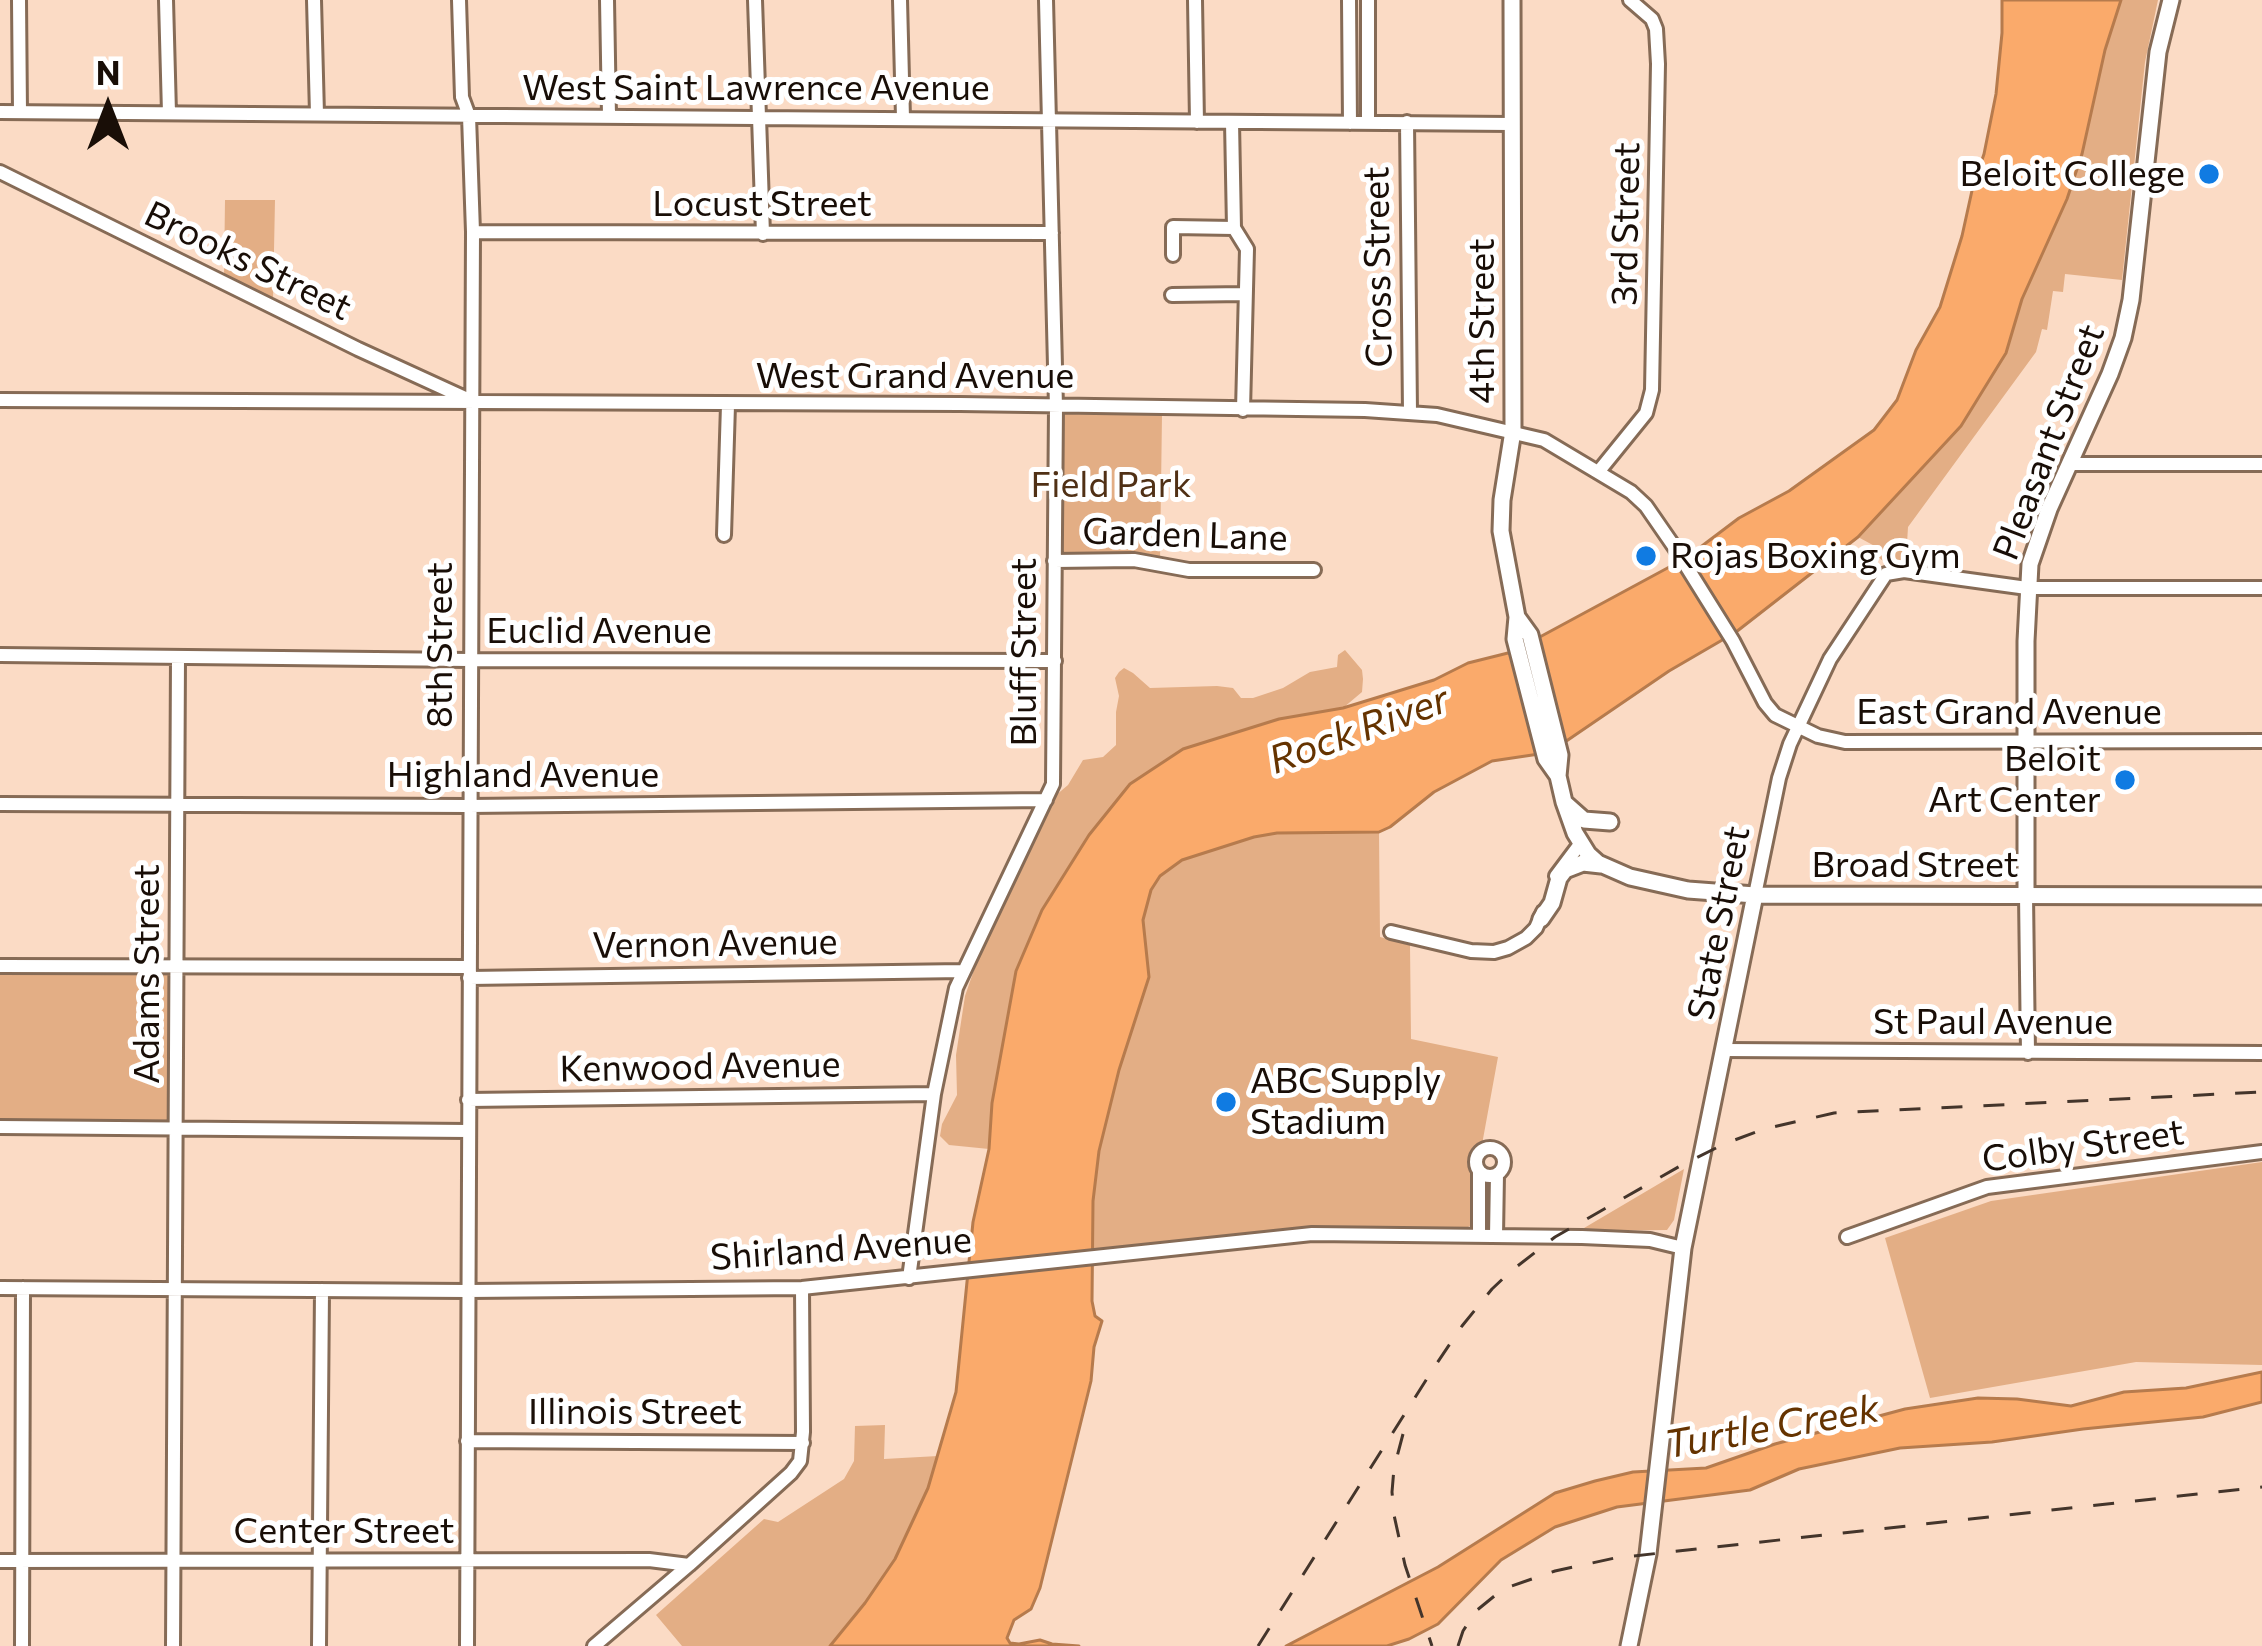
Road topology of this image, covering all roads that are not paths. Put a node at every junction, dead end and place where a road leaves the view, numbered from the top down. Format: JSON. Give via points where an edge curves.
{"nodes":[{"id":1,"x":19,"y":0,"type":"edge"},
{"id":2,"x":166,"y":0,"type":"edge"},
{"id":3,"x":314,"y":0,"type":"edge"},
{"id":4,"x":459,"y":0,"type":"edge"},
{"id":5,"x":607,"y":0,"type":"edge"},
{"id":6,"x":755,"y":0,"type":"edge"},
{"id":7,"x":900,"y":0,"type":"edge"},
{"id":8,"x":1046,"y":0,"type":"edge"},
{"id":9,"x":1195,"y":0,"type":"edge"},
{"id":10,"x":1349,"y":0,"type":"edge"},
{"id":11,"x":1368,"y":0,"type":"edge"},
{"id":12,"x":1512,"y":0,"type":"edge"},
{"id":13,"x":1630,"y":0,"type":"edge"},
{"id":14,"x":2171,"y":0,"type":"edge"},
{"id":15,"x":0,"y":112,"type":"edge"},
{"id":16,"x":20,"y":112,"type":"junction"},
{"id":17,"x":169,"y":113,"type":"junction"},
{"id":18,"x":316,"y":114,"type":"junction"},
{"id":19,"x":469,"y":116,"type":"junction"},
{"id":20,"x":609,"y":116,"type":"junction"},
{"id":21,"x":758,"y":118,"type":"junction"},
{"id":22,"x":903,"y":118,"type":"junction"},
{"id":23,"x":1049,"y":120,"type":"junction"},
{"id":24,"x":1197,"y":122,"type":"junction"},
{"id":25,"x":1232,"y":122,"type":"junction"},
{"id":26,"x":1407,"y":122,"type":"junction"},
{"id":27,"x":1350,"y":123,"type":"junction"},
{"id":28,"x":1368,"y":123,"type":"junction"},
{"id":29,"x":1511,"y":124,"type":"junction"},
{"id":30,"x":0,"y":172,"type":"edge"},
{"id":31,"x":1234,"y":228,"type":"junction"},
{"id":32,"x":473,"y":232,"type":"junction"},
{"id":33,"x":1052,"y":233,"type":"junction"},
{"id":34,"x":763,"y":234,"type":"junction"},
{"id":35,"x":1173,"y":255,"type":"dead end"},
{"id":36,"x":1244,"y":294,"type":"junction"},
{"id":37,"x":1172,"y":295,"type":"dead end"},
{"id":38,"x":0,"y":400,"type":"edge"},
{"id":39,"x":472,"y":401,"type":"junction"},
{"id":40,"x":728,"y":405,"type":"junction"},
{"id":41,"x":1056,"y":407,"type":"junction"},
{"id":42,"x":1243,"y":410,"type":"junction"},
{"id":43,"x":1410,"y":412,"type":"junction"},
{"id":44,"x":1513,"y":430,"type":"junction"},
{"id":45,"x":2069,"y":464,"type":"junction"},
{"id":46,"x":2262,"y":464,"type":"edge"},
{"id":47,"x":1599,"y":471,"type":"junction"},
{"id":48,"x":724,"y":536,"type":"dead end"},
{"id":49,"x":1054,"y":561,"type":"junction"},
{"id":50,"x":1314,"y":570,"type":"dead end"},
{"id":51,"x":2027,"y":588,"type":"junction"},
{"id":52,"x":2262,"y":588,"type":"edge"},
{"id":53,"x":1522,"y":637,"type":"joint"},
{"id":54,"x":1733,"y":641,"type":"joint"},
{"id":55,"x":0,"y":655,"type":"edge"},
{"id":56,"x":178,"y":658,"type":"junction"},
{"id":57,"x":469,"y":661,"type":"junction"},
{"id":58,"x":1055,"y":661,"type":"junction"},
{"id":59,"x":1798,"y":726,"type":"junction"},
{"id":60,"x":2262,"y":741,"type":"edge"},
{"id":61,"x":2027,"y":742,"type":"junction"},
{"id":62,"x":1046,"y":800,"type":"junction"},
{"id":63,"x":1564,"y":802,"type":"junction"},
{"id":64,"x":0,"y":803,"type":"edge"},
{"id":65,"x":178,"y":804,"type":"junction"},
{"id":66,"x":469,"y":806,"type":"junction"},
{"id":67,"x":1610,"y":822,"type":"dead end"},
{"id":68,"x":1580,"y":844,"type":"junction"},
{"id":69,"x":1603,"y":866,"type":"junction"},
{"id":70,"x":1755,"y":895,"type":"junction"},
{"id":71,"x":2026,"y":895,"type":"junction"},
{"id":72,"x":2262,"y":896,"type":"edge"},
{"id":73,"x":1538,"y":923,"type":"junction"},
{"id":74,"x":1391,"y":932,"type":"dead end"},
{"id":75,"x":0,"y":966,"type":"edge"},
{"id":76,"x":177,"y":967,"type":"junction"},
{"id":77,"x":963,"y":971,"type":"junction"},
{"id":78,"x":469,"y":972,"type":"junction"},
{"id":79,"x":1724,"y":1050,"type":"junction"},
{"id":80,"x":2028,"y":1052,"type":"junction"},
{"id":81,"x":2262,"y":1053,"type":"edge"},
{"id":82,"x":934,"y":1094,"type":"junction"},
{"id":83,"x":468,"y":1100,"type":"junction"},
{"id":84,"x":0,"y":1127,"type":"edge"},
{"id":85,"x":176,"y":1128,"type":"junction"},
{"id":86,"x":468,"y":1131,"type":"junction"},
{"id":87,"x":2262,"y":1152,"type":"edge"},
{"id":88,"x":1479,"y":1172,"type":"junction"},
{"id":89,"x":1497,"y":1174,"type":"junction"},
{"id":90,"x":1479,"y":1236,"type":"junction"},
{"id":91,"x":1496,"y":1236,"type":"junction"},
{"id":92,"x":1846,"y":1237,"type":"dead end"},
{"id":93,"x":1683,"y":1248,"type":"junction"},
{"id":94,"x":909,"y":1278,"type":"junction"},
{"id":95,"x":0,"y":1288,"type":"edge"},
{"id":96,"x":22,"y":1288,"type":"junction"},
{"id":97,"x":802,"y":1288,"type":"junction"},
{"id":98,"x":174,"y":1290,"type":"junction"},
{"id":99,"x":322,"y":1291,"type":"junction"},
{"id":100,"x":468,"y":1291,"type":"junction"},
{"id":101,"x":467,"y":1441,"type":"junction"},
{"id":102,"x":803,"y":1443,"type":"junction"},
{"id":103,"x":466,"y":1559,"type":"junction"},
{"id":104,"x":0,"y":1561,"type":"edge"},
{"id":105,"x":320,"y":1561,"type":"junction"},
{"id":106,"x":22,"y":1562,"type":"junction"},
{"id":107,"x":174,"y":1562,"type":"junction"},
{"id":108,"x":689,"y":1565,"type":"junction"},
{"id":109,"x":22,"y":1646,"type":"edge"},
{"id":110,"x":173,"y":1646,"type":"edge"},
{"id":111,"x":320,"y":1646,"type":"edge"},
{"id":112,"x":467,"y":1646,"type":"edge"},
{"id":113,"x":594,"y":1646,"type":"edge"},
{"id":114,"x":1629,"y":1646,"type":"edge"}],
"edges":[{"from":1,"to":16,"type":"street"},
{"from":2,"to":17,"type":"street"},
{"from":3,"to":18,"type":"street"},
{"from":4,"to":19,"type":"street","name":"8th Street"},
{"from":5,"to":20,"type":"street"},
{"from":6,"to":21,"type":"street"},
{"from":7,"to":22,"type":"street"},
{"from":8,"to":23,"type":"street","name":"Bluff Street"},
{"from":9,"to":24,"type":"street"},
{"from":10,"to":27,"type":"street"},
{"from":11,"to":28,"type":"street"},
{"from":12,"to":29,"type":"main road","name":"4th Street"},
{"from":13,"to":47,"type":"street","name":"3rd Street","via":[[1652,19],[1658,64],[1652,390],[1646,413]]},
{"from":14,"to":45,"type":"main road","name":"Pleasant Street","via":[[2127,320]]},
{"from":15,"to":16,"type":"street","name":"West Saint Lawrence Avenue"},
{"from":16,"to":17,"type":"street","name":"West Saint Lawrence Avenue"},
{"from":17,"to":18,"type":"street","name":"West Saint Lawrence Avenue"},
{"from":18,"to":19,"type":"street","name":"West Saint Lawrence Avenue"},
{"from":19,"to":20,"type":"street","name":"West Saint Lawrence Avenue"},
{"from":19,"to":32,"type":"street","name":"8th Street"},
{"from":20,"to":21,"type":"street","name":"West Saint Lawrence Avenue"},
{"from":21,"to":22,"type":"street","name":"West Saint Lawrence Avenue"},
{"from":21,"to":34,"type":"street"},
{"from":22,"to":23,"type":"street","name":"West Saint Lawrence Avenue"},
{"from":23,"to":24,"type":"street","name":"West Saint Lawrence Avenue"},
{"from":23,"to":33,"type":"street","name":"Bluff Street"},
{"from":24,"to":25,"type":"street","name":"West Saint Lawrence Avenue"},
{"from":25,"to":27,"type":"street","name":"West Saint Lawrence Avenue"},
{"from":25,"to":31,"type":"street"},
{"from":26,"to":28,"type":"street","name":"West Saint Lawrence Avenue"},
{"from":26,"to":29,"type":"street","name":"West Saint Lawrence Avenue"},
{"from":26,"to":43,"type":"street","name":"Cross Street"},
{"from":27,"to":28,"type":"street","name":"West Saint Lawrence Avenue"},
{"from":29,"to":44,"type":"main road","name":"4th Street"},
{"from":30,"to":39,"type":"street","name":"Brooks Street"},
{"from":31,"to":35,"type":"street","via":[[1173,227]]},
{"from":31,"to":36,"type":"street","via":[[1247,249]]},
{"from":32,"to":34,"type":"street","name":"Locust Street"},
{"from":32,"to":39,"type":"street","name":"8th Street"},
{"from":33,"to":34,"type":"street","name":"Locust Street"},
{"from":33,"to":41,"type":"street","name":"Bluff Street"},
{"from":36,"to":37,"type":"street"},
{"from":36,"to":42,"type":"street"},
{"from":38,"to":39,"type":"street","name":"West Grand Avenue"},
{"from":39,"to":40,"type":"street","name":"West Grand Avenue"},
{"from":39,"to":57,"type":"street","name":"8th Street"},
{"from":40,"to":41,"type":"street","name":"West Grand Avenue"},
{"from":40,"to":48,"type":"street"},
{"from":41,"to":42,"type":"street","name":"West Grand Avenue"},
{"from":41,"to":49,"type":"street","name":"Bluff Street"},
{"from":42,"to":43,"type":"street","name":"West Grand Avenue"},
{"from":43,"to":44,"type":"street","name":"West Grand Avenue"},
{"from":44,"to":47,"type":"street","name":"West Grand Avenue"},
{"from":44,"to":53,"type":"main road","name":"4th Street","via":[[1501,526]]},
{"from":45,"to":46,"type":"street"},
{"from":45,"to":51,"type":"main road","name":"Pleasant Street","via":[[2036,542]]},
{"from":47,"to":54,"type":"street","name":"West Grand Avenue","via":[[1646,506]]},
{"from":49,"to":50,"type":"street","name":"Garden Lane"},
{"from":49,"to":58,"type":"street","name":"Bluff Street"},
{"from":51,"to":52,"type":"street"},
{"from":51,"to":59,"type":"street","name":"State Street","via":[[1886,574]]},
{"from":51,"to":61,"type":"main road","name":"Pleasant Street"},
{"from":53,"to":63,"type":"main road","name":"Broad Street"},
{"from":54,"to":59,"type":"street","name":"East Grand Avenue","via":[[1771,710]]},
{"from":55,"to":56,"type":"street","name":"Euclid Avenue"},
{"from":56,"to":57,"type":"street","name":"Euclid Avenue"},
{"from":56,"to":65,"type":"street","name":"Adams Street"},
{"from":57,"to":58,"type":"street","name":"Euclid Avenue"},
{"from":57,"to":66,"type":"street","name":"8th Street"},
{"from":58,"to":62,"type":"street","name":"Bluff Street","via":[[1054,777]]},
{"from":59,"to":61,"type":"street","name":"East Grand Avenue","via":[[1839,742]]},
{"from":59,"to":70,"type":"street","name":"State Street"},
{"from":60,"to":61,"type":"street","name":"East Grand Avenue"},
{"from":61,"to":71,"type":"main road","name":"Pleasant Street"},
{"from":62,"to":66,"type":"street","name":"Highland Avenue"},
{"from":62,"to":77,"type":"street","name":"Bluff Street"},
{"from":63,"to":67,"type":"main road","via":[[1584,820]]},
{"from":63,"to":68,"type":"main road","name":"Broad Street"},
{"from":64,"to":65,"type":"street","name":"Highland Avenue"},
{"from":65,"to":66,"type":"street","name":"Highland Avenue"},
{"from":65,"to":76,"type":"street","name":"Adams Street"},
{"from":66,"to":78,"type":"street","name":"8th Street"},
{"from":68,"to":69,"type":"main road","name":"Broad Street"},
{"from":68,"to":73,"type":"street","via":[[1560,868]]},
{"from":69,"to":70,"type":"main road","name":"Broad Street","via":[[1688,890]]},
{"from":69,"to":73,"type":"main road","via":[[1565,871]]},
{"from":70,"to":71,"type":"main road","name":"Broad Street"},
{"from":70,"to":79,"type":"main road","name":"State Street"},
{"from":71,"to":72,"type":"main road","name":"Broad Street"},
{"from":71,"to":80,"type":"street","name":"Pleasant Street"},
{"from":73,"to":74,"type":"street","via":[[1494,952]]},
{"from":75,"to":76,"type":"street","name":"Vernon Avenue"},
{"from":76,"to":78,"type":"street","name":"Vernon Avenue"},
{"from":76,"to":85,"type":"street","name":"Adams Street"},
{"from":77,"to":78,"type":"street","name":"Vernon Avenue"},
{"from":77,"to":82,"type":"street","name":"Bluff Street"},
{"from":78,"to":83,"type":"street","name":"8th Street"},
{"from":79,"to":80,"type":"street","name":"St Paul Avenue"},
{"from":79,"to":93,"type":"main road","name":"State Street"},
{"from":80,"to":81,"type":"street","name":"St Paul Avenue"},
{"from":82,"to":83,"type":"street","name":"Kenwood Avenue"},
{"from":82,"to":94,"type":"street","name":"Bluff Street"},
{"from":83,"to":86,"type":"street","name":"8th Street"},
{"from":84,"to":85,"type":"street"},
{"from":85,"to":86,"type":"street"},
{"from":85,"to":98,"type":"street","name":"Adams Street"},
{"from":86,"to":100,"type":"street","name":"8th Street"},
{"from":87,"to":92,"type":"street","name":"Colby Street","via":[[1988,1187]]},
{"from":88,"to":89,"type":"street"},
{"from":88,"to":89,"type":"street","via":[[1476,1158],[1490,1148],[1503,1158]]},
{"from":88,"to":90,"type":"street"},
{"from":89,"to":91,"type":"street"},
{"from":90,"to":91,"type":"street","name":"Shirland Avenue"},
{"from":90,"to":94,"type":"street","name":"Shirland Avenue","via":[[1296,1234]]},
{"from":91,"to":93,"type":"street","name":"Shirland Avenue"},
{"from":93,"to":114,"type":"main road","name":"State Street","via":[[1644,1581]]},
{"from":94,"to":97,"type":"street","name":"Shirland Avenue"},
{"from":95,"to":96,"type":"street","name":"Shirland Avenue"},
{"from":96,"to":98,"type":"street","name":"Shirland Avenue"},
{"from":96,"to":106,"type":"street"},
{"from":97,"to":100,"type":"street","name":"Shirland Avenue"},
{"from":97,"to":102,"type":"street"},
{"from":98,"to":99,"type":"street","name":"Shirland Avenue"},
{"from":98,"to":107,"type":"street","name":"Adams Street"},
{"from":99,"to":100,"type":"street","name":"Shirland Avenue"},
{"from":99,"to":105,"type":"street"},
{"from":100,"to":101,"type":"street","name":"8th Street"},
{"from":101,"to":102,"type":"street","name":"Illinois Street"},
{"from":101,"to":103,"type":"street","name":"8th Street"},
{"from":102,"to":108,"type":"street","via":[[796,1467]]},
{"from":103,"to":105,"type":"street","name":"Center Street"},
{"from":103,"to":108,"type":"street","name":"Center Street"},
{"from":103,"to":112,"type":"street","name":"8th Street"},
{"from":104,"to":106,"type":"street","name":"Center Street"},
{"from":105,"to":107,"type":"street","name":"Center Street"},
{"from":105,"to":111,"type":"street"},
{"from":106,"to":107,"type":"street","name":"Center Street"},
{"from":106,"to":109,"type":"street"},
{"from":107,"to":110,"type":"street","name":"Adams Street"},
{"from":108,"to":113,"type":"street"}]}
